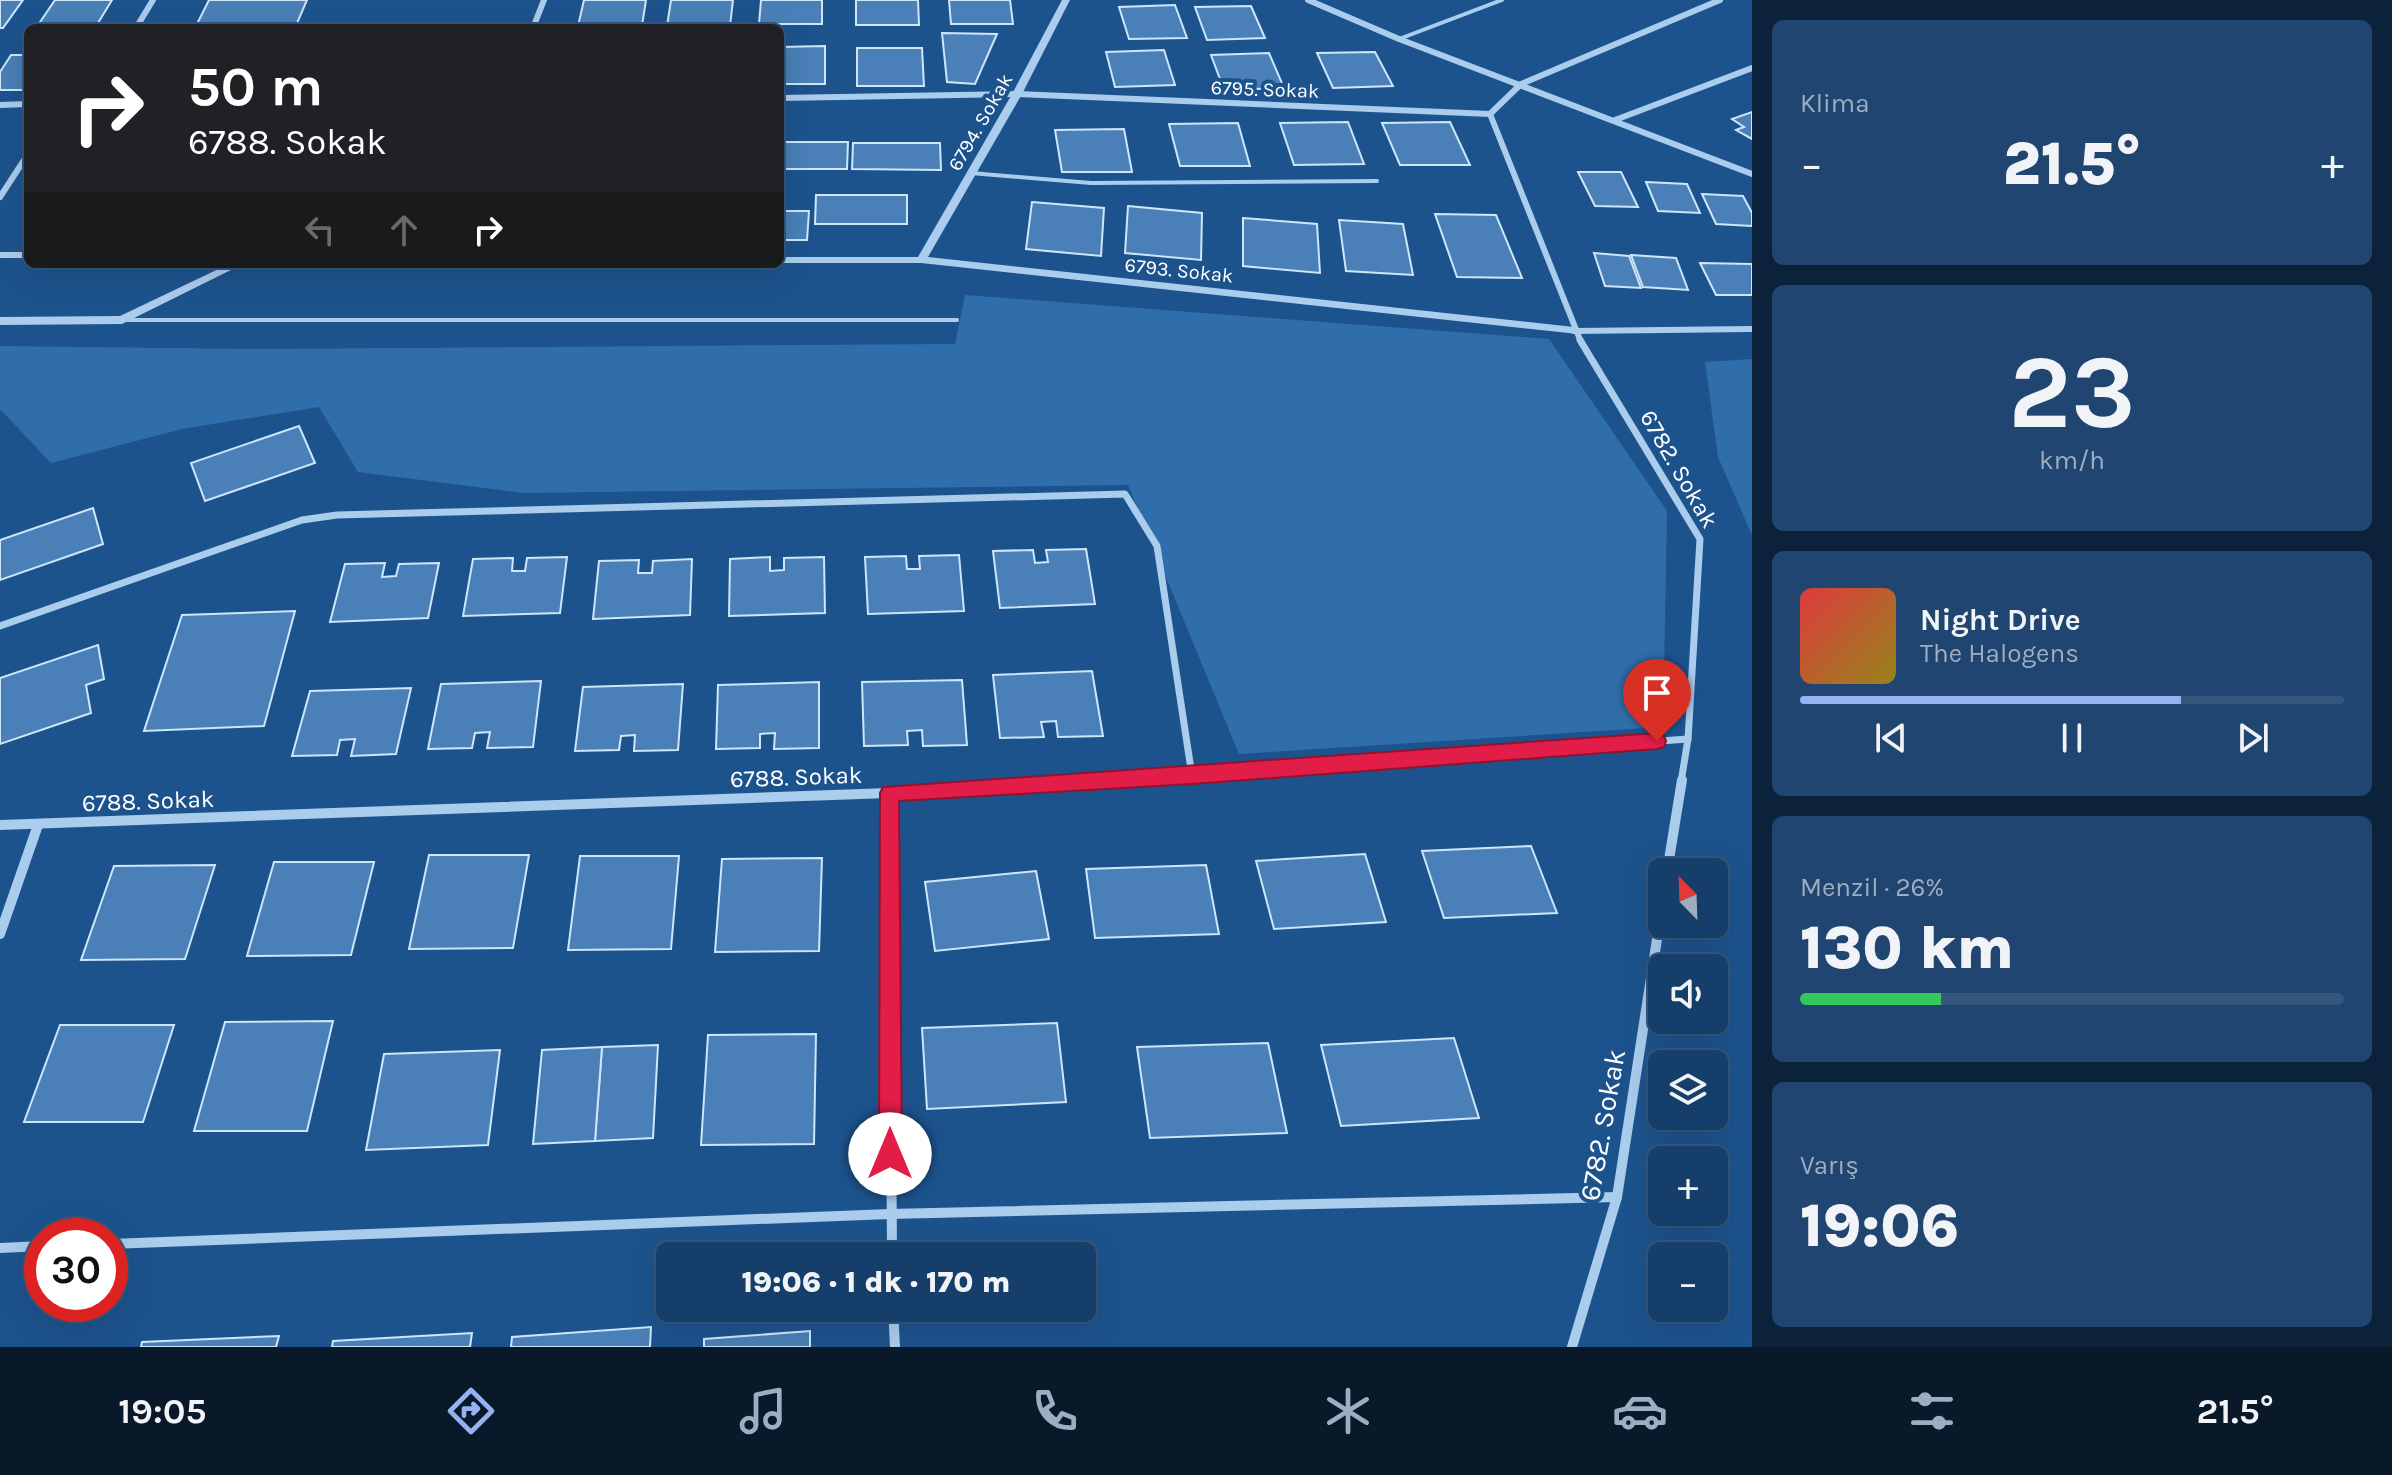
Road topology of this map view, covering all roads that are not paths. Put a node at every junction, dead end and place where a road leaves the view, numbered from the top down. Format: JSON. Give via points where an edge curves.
{"nodes":[{"id":1,"x":153,"y":0,"type":"edge"},
{"id":2,"x":544,"y":0,"type":"edge"},
{"id":3,"x":1066,"y":0,"type":"edge"},
{"id":4,"x":1308,"y":0,"type":"edge"},
{"id":5,"x":1502,"y":0,"type":"edge"},
{"id":6,"x":1720,"y":0,"type":"edge"},
{"id":7,"x":138,"y":24,"type":"edge"},
{"id":8,"x":535,"y":24,"type":"edge"},
{"id":9,"x":1399,"y":39,"type":"junction"},
{"id":10,"x":1752,"y":68,"type":"edge"},
{"id":11,"x":1521,"y":84,"type":"junction"},
{"id":12,"x":1017,"y":94,"type":"junction"},
{"id":13,"x":784,"y":98,"type":"edge"},
{"id":14,"x":24,"y":104,"type":"edge"},
{"id":15,"x":0,"y":105,"type":"edge"},
{"id":16,"x":1490,"y":114,"type":"junction"},
{"id":17,"x":1614,"y":120,"type":"junction"},
{"id":18,"x":24,"y":160,"type":"edge"},
{"id":19,"x":971,"y":173,"type":"junction"},
{"id":20,"x":1752,"y":174,"type":"edge"},
{"id":21,"x":1377,"y":181,"type":"dead end"},
{"id":22,"x":0,"y":197,"type":"edge"},
{"id":23,"x":0,"y":255,"type":"edge"},
{"id":24,"x":24,"y":255,"type":"edge"},
{"id":25,"x":784,"y":260,"type":"edge"},
{"id":26,"x":921,"y":260,"type":"junction"},
{"id":27,"x":230,"y":268,"type":"edge"},
{"id":28,"x":122,"y":320,"type":"junction"},
{"id":29,"x":957,"y":320,"type":"dead end"},
{"id":30,"x":0,"y":321,"type":"edge"},
{"id":31,"x":1752,"y":329,"type":"edge"},
{"id":32,"x":1574,"y":331,"type":"junction"},
{"id":33,"x":0,"y":626,"type":"edge"},
{"id":34,"x":1688,"y":739,"type":"junction"},
{"id":35,"x":1192,"y":776,"type":"junction"},
{"id":36,"x":889,"y":793,"type":"junction"},
{"id":37,"x":0,"y":825,"type":"edge"},
{"id":38,"x":38,"y":825,"type":"junction"},
{"id":39,"x":1669,"y":858,"type":"edge"},
{"id":40,"x":0,"y":934,"type":"edge"},
{"id":41,"x":1657,"y":938,"type":"edge"},
{"id":42,"x":1617,"y":1197,"type":"junction"},
{"id":43,"x":890,"y":1214,"type":"junction"},
{"id":44,"x":891,"y":1242,"type":"edge"},
{"id":45,"x":128,"y":1243,"type":"edge"},
{"id":46,"x":24,"y":1247,"type":"edge"},
{"id":47,"x":0,"y":1248,"type":"edge"},
{"id":48,"x":894,"y":1322,"type":"edge"},
{"id":49,"x":895,"y":1347,"type":"edge"},
{"id":50,"x":1572,"y":1347,"type":"edge"}],
"edges":[{"from":1,"to":7,"type":"street"},
{"from":2,"to":8,"type":"street"},
{"from":3,"to":12,"type":"street","name":"6794. Sokak"},
{"from":4,"to":9,"type":"street"},
{"from":5,"to":9,"type":"lane"},
{"from":6,"to":11,"type":"street"},
{"from":9,"to":11,"type":"street"},
{"from":10,"to":17,"type":"street"},
{"from":11,"to":16,"type":"street"},
{"from":11,"to":17,"type":"street"},
{"from":12,"to":13,"type":"street","name":"6795. Sokak"},
{"from":12,"to":16,"type":"street","name":"6795. Sokak"},
{"from":12,"to":19,"type":"street","name":"6794. Sokak"},
{"from":14,"to":15,"type":"street"},
{"from":16,"to":32,"type":"street","name":"6782. Sokak"},
{"from":17,"to":20,"type":"street"},
{"from":18,"to":22,"type":"street"},
{"from":19,"to":21,"type":"lane","via":[[1091,183]]},
{"from":19,"to":26,"type":"street","name":"6794. Sokak"},
{"from":23,"to":24,"type":"street"},
{"from":25,"to":26,"type":"street","name":"6793. Sokak"},
{"from":26,"to":32,"type":"street","name":"6793. Sokak"},
{"from":27,"to":28,"type":"street"},
{"from":28,"to":29,"type":"lane"},
{"from":28,"to":30,"type":"street"},
{"from":31,"to":32,"type":"street"},
{"from":32,"to":34,"type":"street","name":"6782. Sokak","via":[[1700,539]]},
{"from":33,"to":35,"type":"street","via":[[302,520],[337,515],[1125,494],[1157,546]]},
{"from":34,"to":35,"type":"street","name":"6788. Sokak"},
{"from":34,"to":39,"type":"street","name":"6782. Sokak"},
{"from":35,"to":36,"type":"street","name":"6788. Sokak"},
{"from":36,"to":38,"type":"street","name":"6788. Sokak"},
{"from":36,"to":43,"type":"street"},
{"from":37,"to":38,"type":"street","name":"6788. Sokak"},
{"from":38,"to":40,"type":"street"},
{"from":41,"to":42,"type":"street","name":"6782. Sokak"},
{"from":42,"to":43,"type":"street"},
{"from":42,"to":50,"type":"street","name":"6782. Sokak"},
{"from":43,"to":44,"type":"street"},
{"from":43,"to":45,"type":"street"},
{"from":46,"to":47,"type":"street"},
{"from":48,"to":49,"type":"street"}]}
